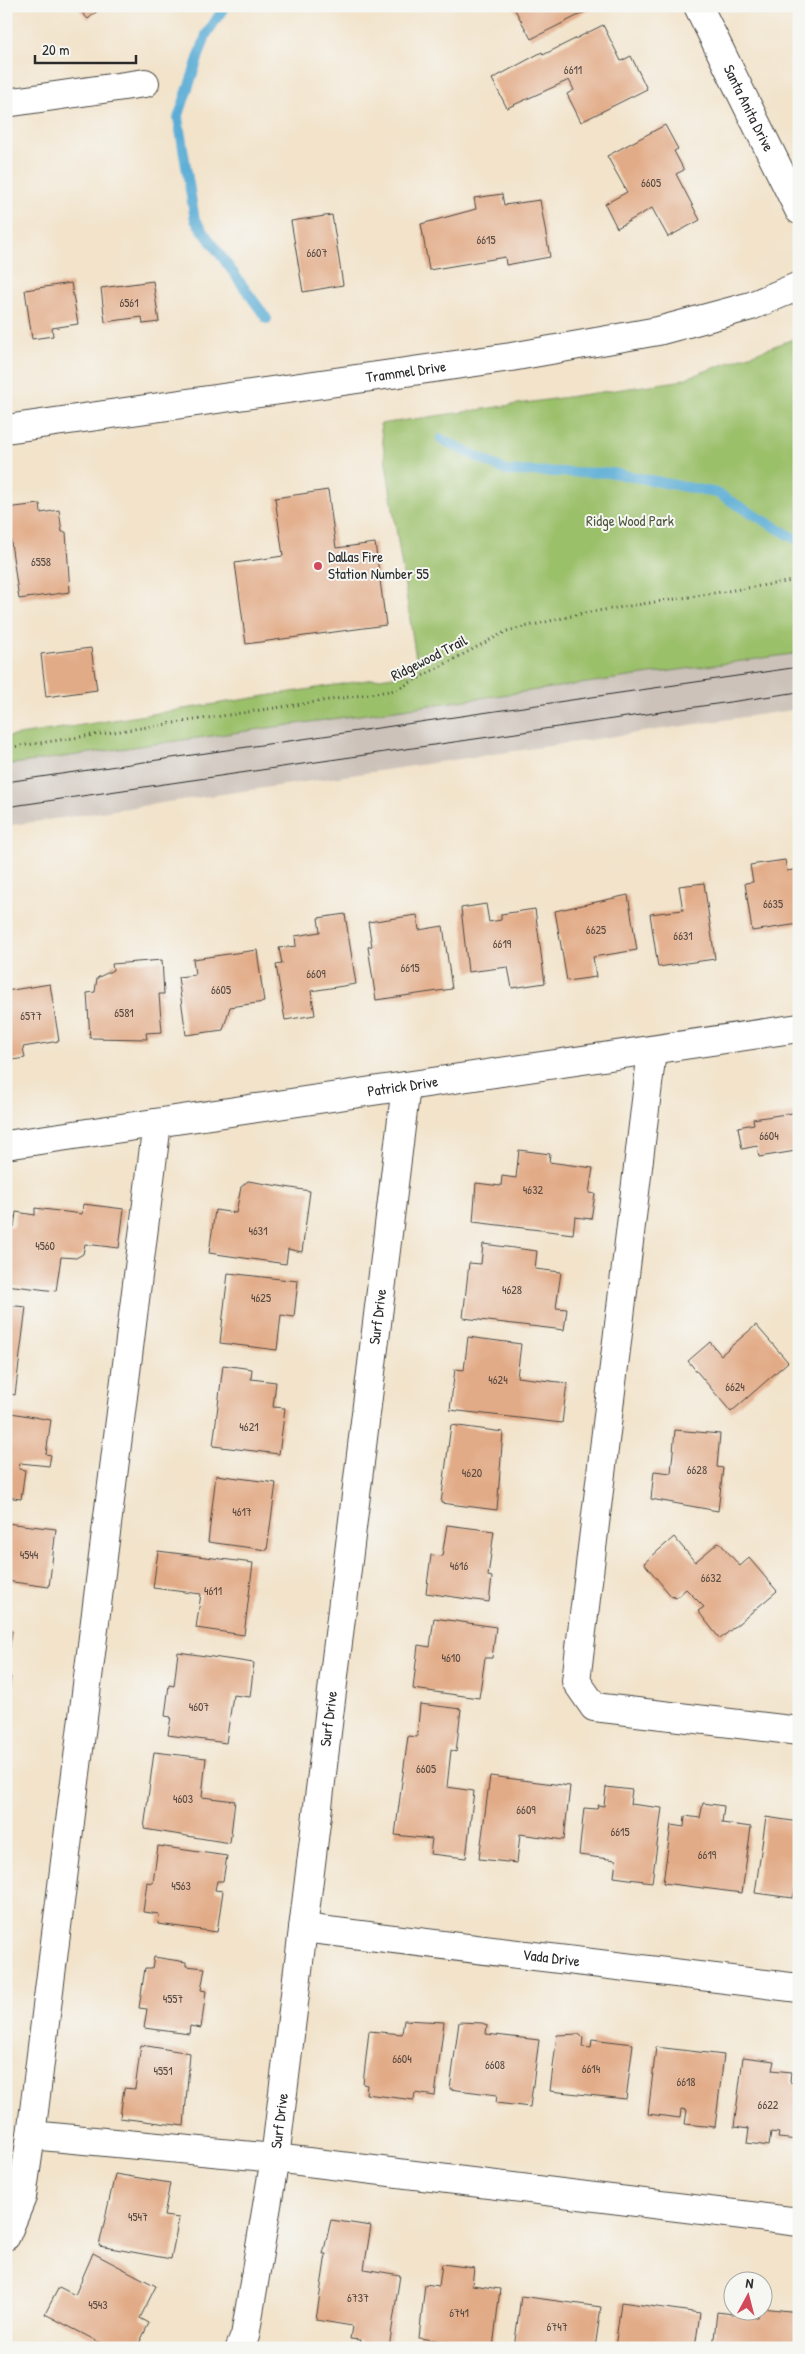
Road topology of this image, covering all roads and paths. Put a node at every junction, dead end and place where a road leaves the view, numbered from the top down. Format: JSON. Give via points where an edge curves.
{"nodes":[{"id":1,"x":698,"y":6,"type":"edge"},
{"id":2,"x":145,"y":83,"type":"dead end"},
{"id":3,"x":6,"y":103,"type":"edge"},
{"id":4,"x":799,"y":210,"type":"edge"},
{"id":5,"x":799,"y":286,"type":"edge"},
{"id":6,"x":6,"y":429,"type":"edge"},
{"id":7,"x":799,"y":580,"type":"edge"},
{"id":8,"x":6,"y":748,"type":"edge"},
{"id":9,"x":799,"y":1028,"type":"edge"},
{"id":10,"x":652,"y":1051,"type":"junction"},
{"id":11,"x":406,"y":1086,"type":"junction"},
{"id":12,"x":157,"y":1123,"type":"junction"},
{"id":13,"x":6,"y":1145,"type":"edge"},
{"id":14,"x":799,"y":1731,"type":"edge"},
{"id":15,"x":303,"y":1928,"type":"junction"},
{"id":16,"x":799,"y":1988,"type":"edge"},
{"id":17,"x":31,"y":2135,"type":"junction"},
{"id":18,"x":275,"y":2158,"type":"junction"},
{"id":19,"x":799,"y":2222,"type":"edge"},
{"id":20,"x":6,"y":2236,"type":"edge"},
{"id":21,"x":240,"y":2348,"type":"edge"}],
"edges":[{"from":1,"to":4,"type":"street","name":"Santa Anita Drive"},
{"from":2,"to":3,"type":"street"},
{"from":5,"to":6,"type":"street","name":"Trammel Drive","via":[[750,306],[658,332],[511,357]]},
{"from":7,"to":8,"type":"path","name":"Ridgewood Trail","via":[[584,613],[507,631],[396,690]]},
{"from":9,"to":10,"type":"street","name":"Patrick Drive"},
{"from":10,"to":11,"type":"street","name":"Patrick Drive"},
{"from":10,"to":14,"type":"street","via":[[576,1681],[594,1707]]},
{"from":11,"to":12,"type":"street","name":"Patrick Drive"},
{"from":11,"to":15,"type":"street","name":"Surf Drive"},
{"from":12,"to":13,"type":"street","name":"Patrick Drive"},
{"from":12,"to":17,"type":"street"},
{"from":15,"to":16,"type":"street","name":"Vada Drive"},
{"from":15,"to":18,"type":"street","name":"Surf Drive"},
{"from":17,"to":18,"type":"street"},
{"from":17,"to":20,"type":"street","via":[[22,2197]]},
{"from":18,"to":19,"type":"street"},
{"from":18,"to":21,"type":"street","name":"Surf Drive","via":[[245,2336]]}]}
